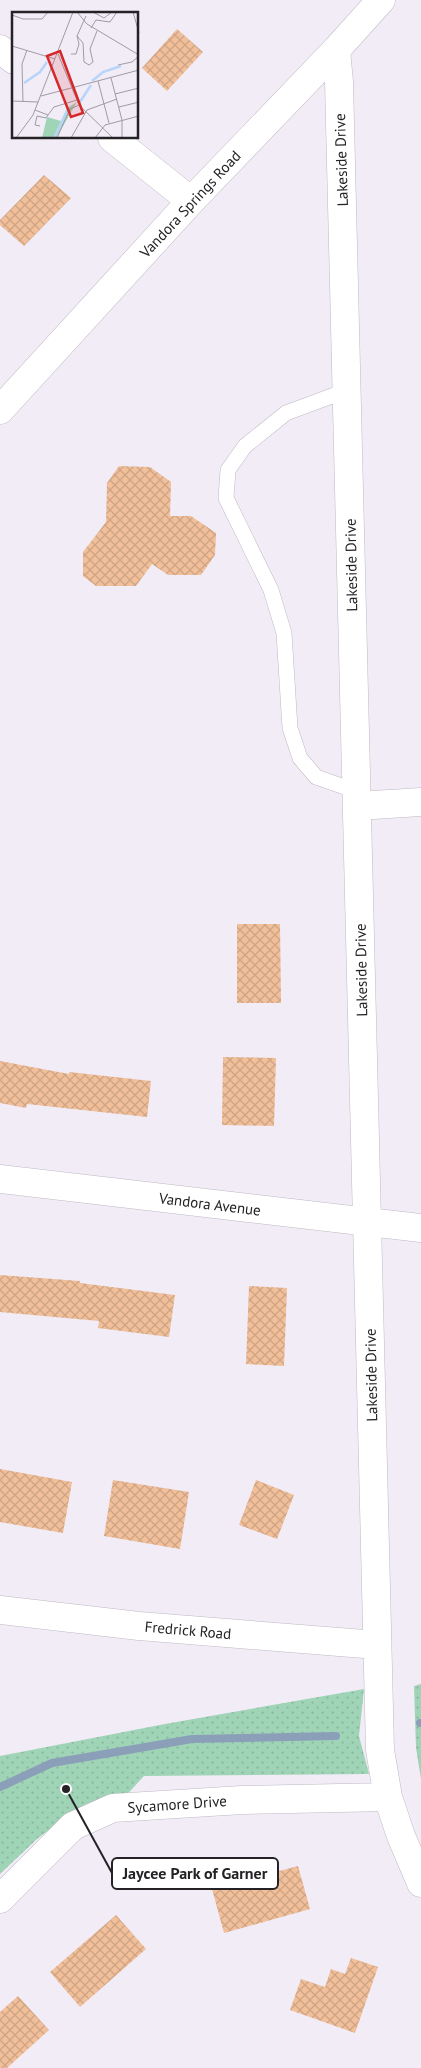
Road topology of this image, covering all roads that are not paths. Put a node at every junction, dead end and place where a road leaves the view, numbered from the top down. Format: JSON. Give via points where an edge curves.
{"nodes":[{"id":1,"x":381,"y":0,"type":"edge"},
{"id":2,"x":0,"y":49,"type":"edge"},
{"id":3,"x":336,"y":50,"type":"junction"},
{"id":4,"x":12,"y":58,"type":"edge"},
{"id":5,"x":113,"y":139,"type":"edge"},
{"id":6,"x":192,"y":200,"type":"junction"},
{"id":7,"x":348,"y":390,"type":"junction"},
{"id":8,"x":0,"y":410,"type":"edge"},
{"id":9,"x":356,"y":799,"type":"junction"},
{"id":10,"x":421,"y":802,"type":"edge"},
{"id":11,"x":0,"y":1180,"type":"edge"},
{"id":12,"x":367,"y":1222,"type":"junction"},
{"id":13,"x":421,"y":1228,"type":"edge"},
{"id":14,"x":0,"y":1610,"type":"edge"},
{"id":15,"x":377,"y":1645,"type":"junction"},
{"id":16,"x":388,"y":1797,"type":"junction"},
{"id":17,"x":421,"y":1883,"type":"edge"},
{"id":18,"x":0,"y":1899,"type":"edge"}],
"edges":[{"from":1,"to":3,"type":"street","name":"Vandora Springs Road"},
{"from":2,"to":4,"type":"street"},
{"from":3,"to":6,"type":"street","name":"Vandora Springs Road"},
{"from":3,"to":7,"type":"street","name":"Lakeside Drive"},
{"from":5,"to":6,"type":"street"},
{"from":6,"to":8,"type":"street","name":"Vandora Springs Road"},
{"from":7,"to":9,"type":"street","name":"Lakeside Drive"},
{"from":7,"to":9,"type":"lane","via":[[286,414],[245,446],[228,470],[226,498],[272,590],[284,633],[290,728],[300,758],[316,776]]},
{"from":9,"to":10,"type":"street"},
{"from":9,"to":12,"type":"street","name":"Lakeside Drive"},
{"from":11,"to":12,"type":"street","name":"Vandora Avenue"},
{"from":12,"to":13,"type":"street","name":"Vandora Avenue"},
{"from":12,"to":15,"type":"street","name":"Lakeside Drive"},
{"from":14,"to":15,"type":"street","name":"Fredrick Road","via":[[139,1626]]},
{"from":15,"to":16,"type":"street","name":"Lakeside Drive","via":[[380,1750]]},
{"from":16,"to":17,"type":"street","name":"Lakeside Drive"},
{"from":16,"to":18,"type":"street","name":"Sycamore Drive","via":[[242,1800],[113,1808],[73,1826]]}]}
